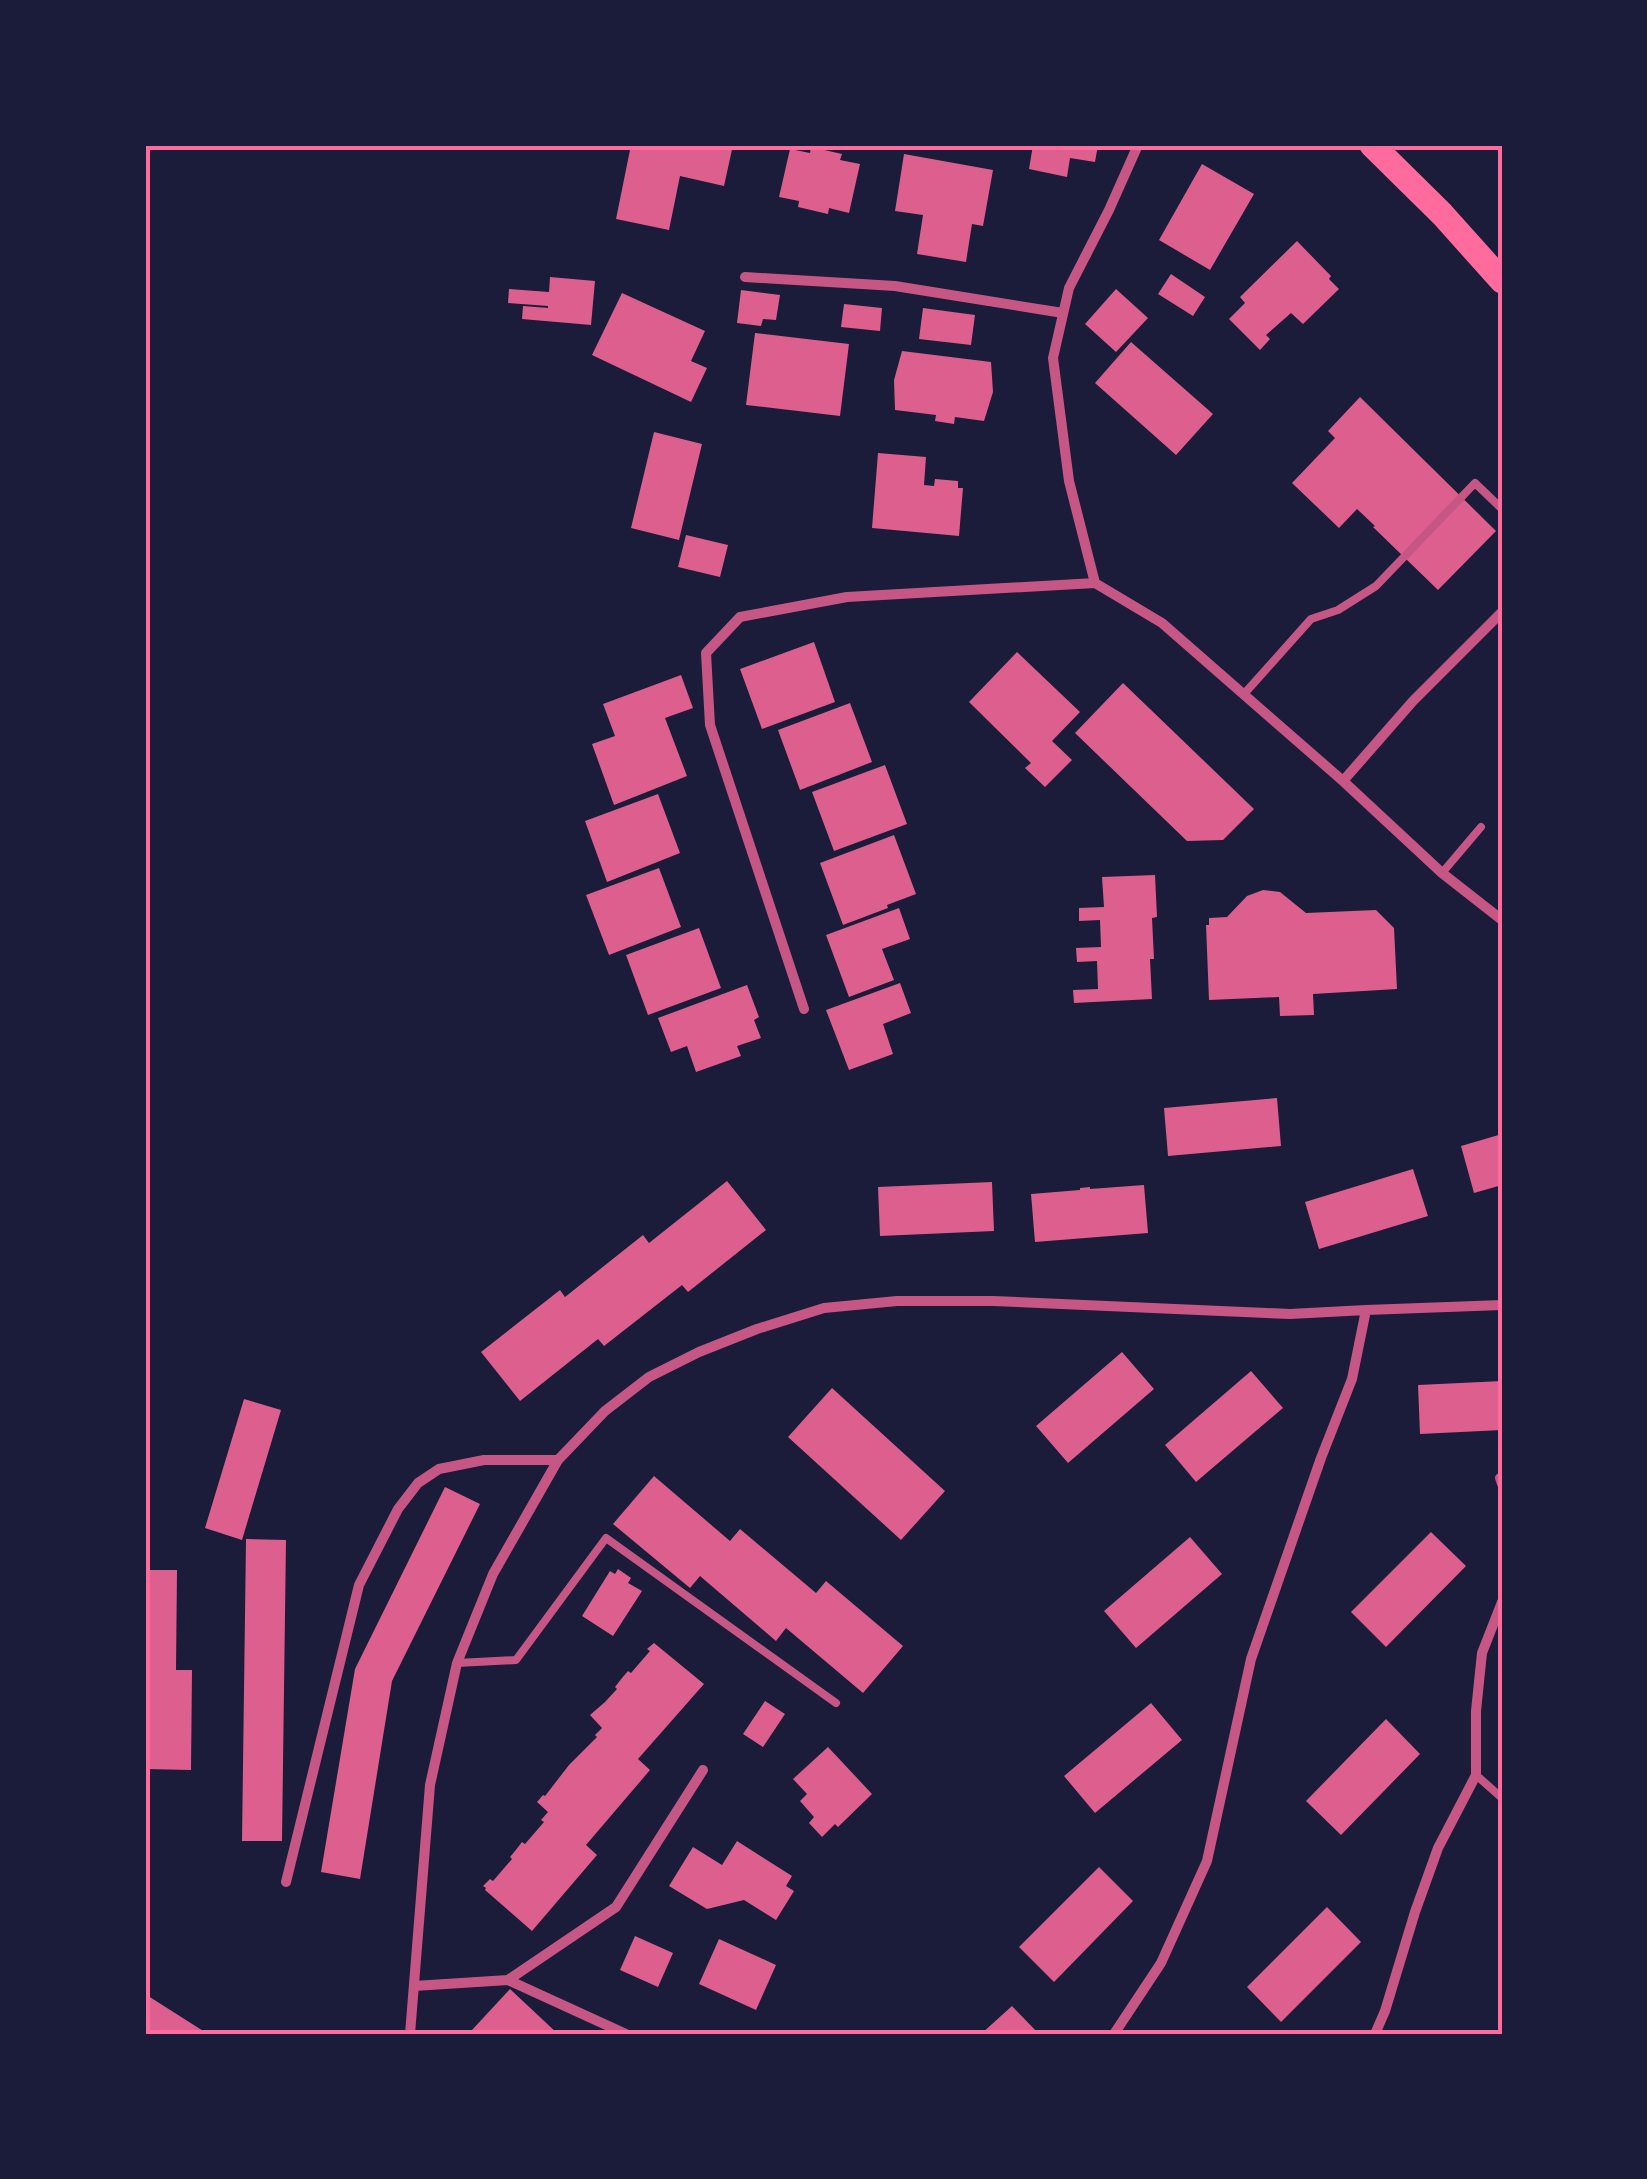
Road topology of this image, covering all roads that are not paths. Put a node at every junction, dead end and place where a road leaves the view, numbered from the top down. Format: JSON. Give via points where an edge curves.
{"nodes":[{"id":1,"x":1138,"y":145,"type":"edge"},
{"id":2,"x":1372,"y":145,"type":"edge"},
{"id":3,"x":745,"y":277,"type":"dead end"},
{"id":4,"x":1502,"y":281,"type":"edge"},
{"id":5,"x":1064,"y":312,"type":"junction"},
{"id":6,"x":1502,"y":509,"type":"edge"},
{"id":7,"x":1095,"y":584,"type":"junction"},
{"id":8,"x":1500,"y":618,"type":"edge"},
{"id":9,"x":1244,"y":694,"type":"junction"},
{"id":10,"x":1343,"y":781,"type":"junction"},
{"id":11,"x":1481,"y":827,"type":"dead end"},
{"id":12,"x":1442,"y":873,"type":"junction"},
{"id":13,"x":1502,"y":920,"type":"edge"},
{"id":14,"x":804,"y":1009,"type":"dead end"},
{"id":15,"x":1502,"y":1306,"type":"edge"},
{"id":16,"x":1366,"y":1310,"type":"junction"},
{"id":17,"x":558,"y":1460,"type":"junction"},
{"id":18,"x":1502,"y":1602,"type":"edge"},
{"id":19,"x":456,"y":1663,"type":"junction"},
{"id":20,"x":836,"y":1703,"type":"dead end"},
{"id":21,"x":703,"y":1770,"type":"dead end"},
{"id":22,"x":1476,"y":1774,"type":"junction"},
{"id":23,"x":1502,"y":1798,"type":"edge"},
{"id":24,"x":286,"y":1882,"type":"dead end"},
{"id":25,"x":508,"y":1980,"type":"junction"},
{"id":26,"x":414,"y":1986,"type":"junction"},
{"id":27,"x":410,"y":2034,"type":"edge"},
{"id":28,"x":626,"y":2034,"type":"edge"},
{"id":29,"x":1114,"y":2034,"type":"edge"},
{"id":30,"x":1375,"y":2034,"type":"edge"}],
"edges":[{"from":1,"to":5,"type":"street","via":[[1069,288]]},
{"from":2,"to":4,"type":"main road"},
{"from":3,"to":5,"type":"street","via":[[896,286]]},
{"from":5,"to":7,"type":"street","via":[[1052,358],[1069,482]]},
{"from":6,"to":9,"type":"lane","via":[[1475,483],[1376,586],[1311,619]]},
{"from":7,"to":9,"type":"street","via":[[1162,623]]},
{"from":7,"to":14,"type":"street","via":[[848,597],[740,617],[706,653],[710,726]]},
{"from":8,"to":10,"type":"street"},
{"from":9,"to":10,"type":"street"},
{"from":10,"to":12,"type":"street"},
{"from":11,"to":12,"type":"lane"},
{"from":12,"to":13,"type":"street"},
{"from":15,"to":16,"type":"street"},
{"from":16,"to":17,"type":"street","via":[[1290,1314],[993,1300],[824,1308],[649,1377]]},
{"from":16,"to":29,"type":"street","via":[[1352,1379],[1251,1659],[1207,1861],[1161,1963]]},
{"from":17,"to":19,"type":"street","via":[[493,1574]]},
{"from":17,"to":24,"type":"street","via":[[484,1460],[439,1469],[398,1509],[359,1585]]},
{"from":18,"to":22,"type":"street","via":[[1482,1653]]},
{"from":19,"to":20,"type":"lane","via":[[516,1660],[606,1538]]},
{"from":19,"to":26,"type":"street","via":[[430,1786]]},
{"from":21,"to":25,"type":"street","via":[[616,1907]]},
{"from":22,"to":23,"type":"lane"},
{"from":22,"to":30,"type":"street","via":[[1438,1848]]},
{"from":25,"to":26,"type":"street"},
{"from":25,"to":28,"type":"street"},
{"from":26,"to":27,"type":"street"}]}
